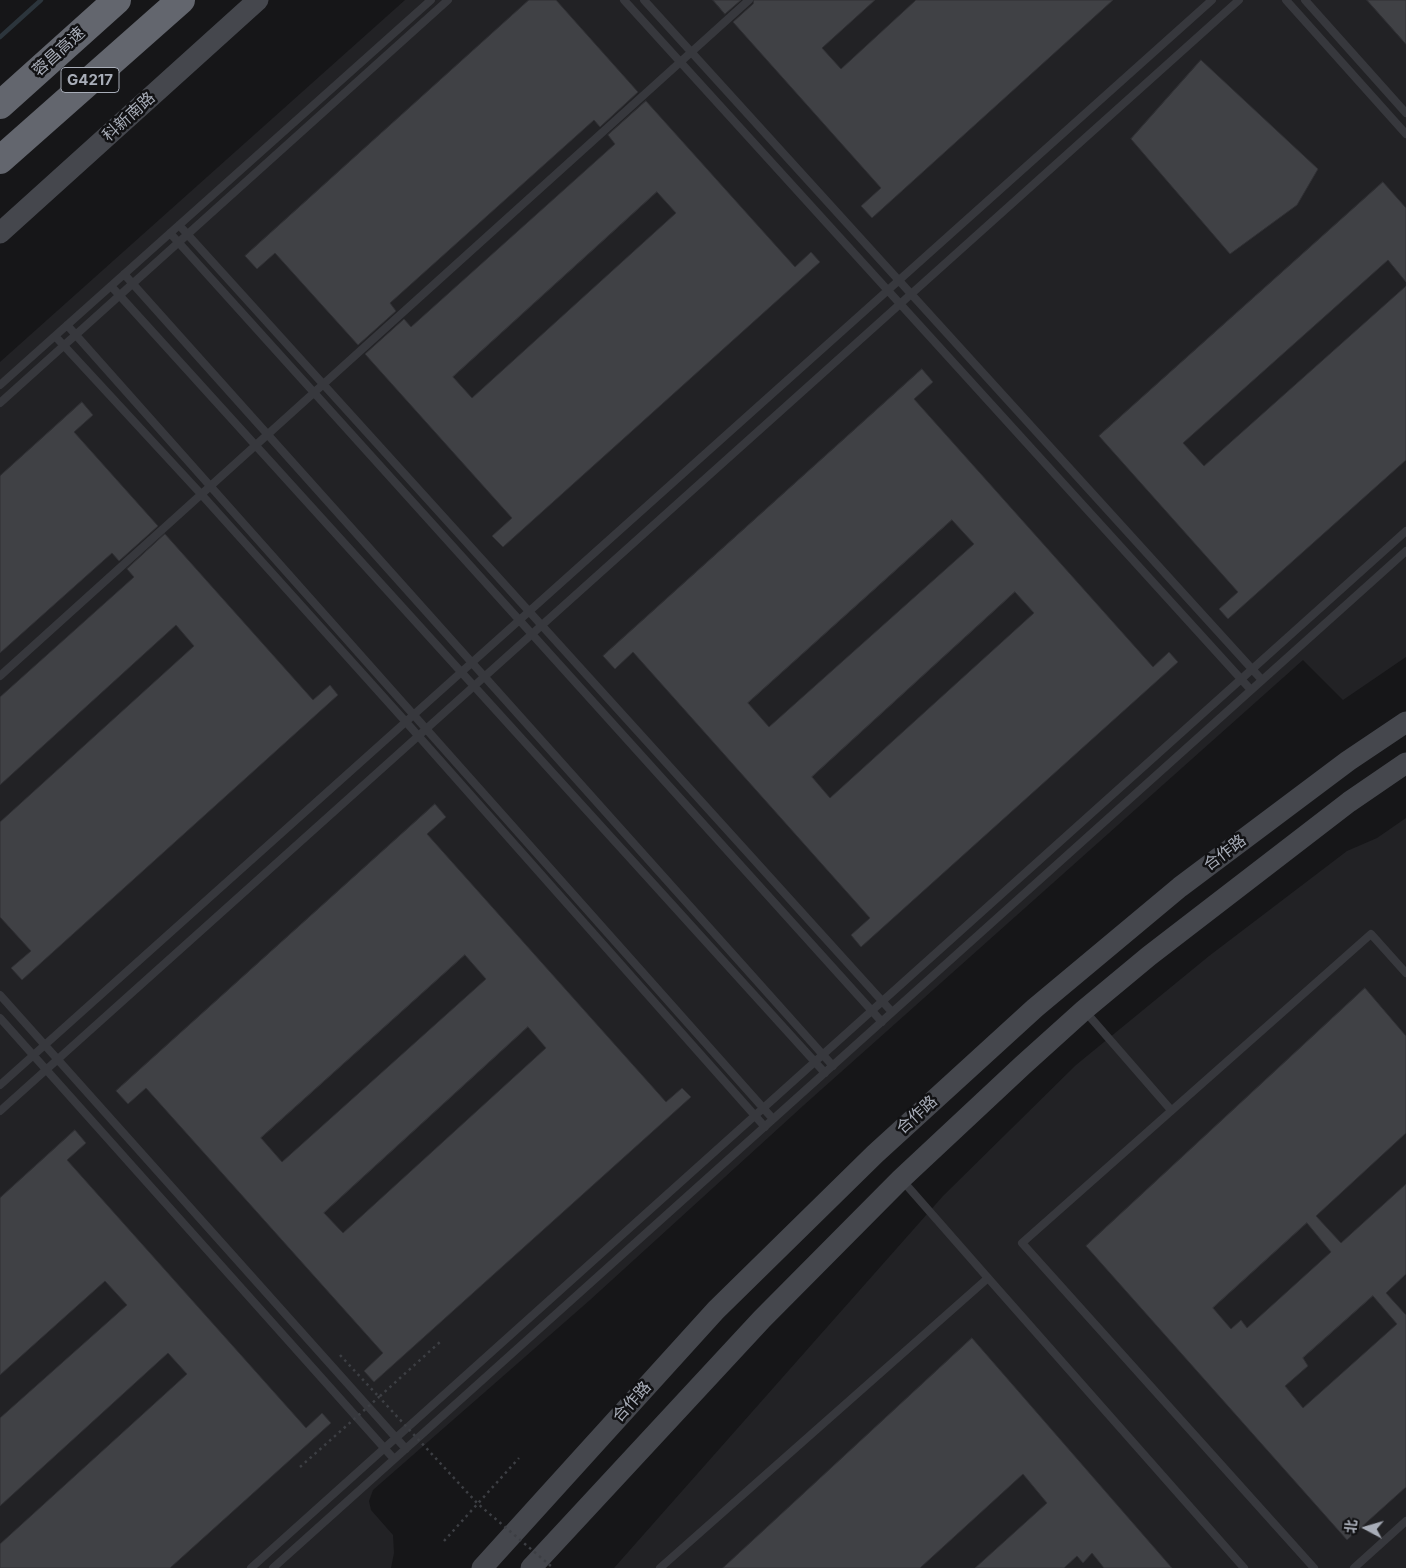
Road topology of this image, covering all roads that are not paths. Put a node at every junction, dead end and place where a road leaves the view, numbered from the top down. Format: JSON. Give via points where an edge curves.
{"nodes":[{"id":1,"x":117,"y":0,"type":"edge"},
{"id":2,"x":258,"y":0,"type":"edge"},
{"id":3,"x":431,"y":0,"type":"edge"},
{"id":4,"x":448,"y":0,"type":"edge"},
{"id":5,"x":624,"y":0,"type":"edge"},
{"id":6,"x":644,"y":0,"type":"edge"},
{"id":7,"x":749,"y":0,"type":"edge"},
{"id":8,"x":1212,"y":0,"type":"edge"},
{"id":9,"x":1240,"y":0,"type":"edge"},
{"id":10,"x":1286,"y":0,"type":"edge"},
{"id":11,"x":1305,"y":0,"type":"edge"},
{"id":12,"x":179,"y":2,"type":"edge"},
{"id":13,"x":691,"y":52,"type":"junction"},
{"id":14,"x":680,"y":62,"type":"junction"},
{"id":15,"x":0,"y":104,"type":"edge"},
{"id":16,"x":1406,"y":114,"type":"edge"},
{"id":17,"x":1406,"y":134,"type":"edge"},
{"id":18,"x":0,"y":160,"type":"edge"},
{"id":19,"x":179,"y":225,"type":"junction"},
{"id":20,"x":0,"y":233,"type":"edge"},
{"id":21,"x":170,"y":233,"type":"junction"},
{"id":22,"x":188,"y":234,"type":"junction"},
{"id":23,"x":179,"y":242,"type":"junction"},
{"id":24,"x":124,"y":274,"type":"junction"},
{"id":25,"x":899,"y":281,"type":"junction"},
{"id":26,"x":132,"y":284,"type":"junction"},
{"id":27,"x":111,"y":286,"type":"junction"},
{"id":28,"x":888,"y":290,"type":"junction"},
{"id":29,"x":911,"y":294,"type":"junction"},
{"id":30,"x":120,"y":295,"type":"junction"},
{"id":31,"x":900,"y":304,"type":"junction"},
{"id":32,"x":67,"y":325,"type":"junction"},
{"id":33,"x":76,"y":335,"type":"junction"},
{"id":34,"x":55,"y":336,"type":"junction"},
{"id":35,"x":63,"y":346,"type":"junction"},
{"id":36,"x":324,"y":384,"type":"junction"},
{"id":37,"x":0,"y":385,"type":"edge"},
{"id":38,"x":314,"y":392,"type":"junction"},
{"id":39,"x":0,"y":403,"type":"edge"},
{"id":40,"x":267,"y":435,"type":"junction"},
{"id":41,"x":256,"y":445,"type":"junction"},
{"id":42,"x":210,"y":486,"type":"junction"},
{"id":43,"x":202,"y":494,"type":"junction"},
{"id":44,"x":1406,"y":531,"type":"edge"},
{"id":45,"x":1406,"y":551,"type":"edge"},
{"id":46,"x":529,"y":612,"type":"junction"},
{"id":47,"x":520,"y":620,"type":"junction"},
{"id":48,"x":542,"y":625,"type":"junction"},
{"id":49,"x":532,"y":634,"type":"junction"},
{"id":50,"x":472,"y":663,"type":"junction"},
{"id":51,"x":1252,"y":669,"type":"junction"},
{"id":52,"x":461,"y":672,"type":"junction"},
{"id":53,"x":0,"y":676,"type":"edge"},
{"id":54,"x":484,"y":677,"type":"junction"},
{"id":55,"x":1241,"y":680,"type":"junction"},
{"id":56,"x":1262,"y":680,"type":"junction"},
{"id":57,"x":474,"y":686,"type":"junction"},
{"id":58,"x":1251,"y":690,"type":"junction"},
{"id":59,"x":414,"y":715,"type":"junction"},
{"id":60,"x":406,"y":722,"type":"junction"},
{"id":61,"x":1406,"y":722,"type":"edge"},
{"id":62,"x":426,"y":729,"type":"junction"},
{"id":63,"x":418,"y":736,"type":"junction"},
{"id":64,"x":1406,"y":763,"type":"edge"},
{"id":65,"x":1406,"y":972,"type":"edge"},
{"id":66,"x":0,"y":995,"type":"edge"},
{"id":67,"x":882,"y":1001,"type":"junction"},
{"id":68,"x":1084,"y":1010,"type":"junction"},
{"id":69,"x":872,"y":1011,"type":"junction"},
{"id":70,"x":892,"y":1012,"type":"junction"},
{"id":71,"x":0,"y":1018,"type":"edge"},
{"id":72,"x":882,"y":1022,"type":"junction"},
{"id":73,"x":45,"y":1045,"type":"junction"},
{"id":74,"x":823,"y":1055,"type":"junction"},
{"id":75,"x":33,"y":1056,"type":"junction"},
{"id":76,"x":58,"y":1059,"type":"junction"},
{"id":77,"x":814,"y":1062,"type":"junction"},
{"id":78,"x":832,"y":1066,"type":"junction"},
{"id":79,"x":46,"y":1070,"type":"junction"},
{"id":80,"x":825,"y":1073,"type":"junction"},
{"id":81,"x":0,"y":1085,"type":"edge"},
{"id":82,"x":763,"y":1108,"type":"junction"},
{"id":83,"x":1171,"y":1110,"type":"junction"},
{"id":84,"x":0,"y":1111,"type":"edge"},
{"id":85,"x":755,"y":1116,"type":"junction"},
{"id":86,"x":773,"y":1119,"type":"junction"},
{"id":87,"x":764,"y":1127,"type":"junction"},
{"id":88,"x":901,"y":1179,"type":"junction"},
{"id":89,"x":988,"y":1278,"type":"junction"},
{"id":90,"x":396,"y":1438,"type":"junction"},
{"id":91,"x":384,"y":1448,"type":"junction"},
{"id":92,"x":406,"y":1449,"type":"junction"},
{"id":93,"x":394,"y":1460,"type":"junction"},
{"id":94,"x":1406,"y":1521,"type":"edge"},
{"id":95,"x":251,"y":1568,"type":"edge"},
{"id":96,"x":273,"y":1568,"type":"edge"},
{"id":97,"x":482,"y":1568,"type":"edge"},
{"id":98,"x":531,"y":1568,"type":"edge"},
{"id":99,"x":660,"y":1568,"type":"edge"},
{"id":100,"x":1244,"y":1568,"type":"edge"},
{"id":101,"x":1314,"y":1568,"type":"edge"},
{"id":102,"x":1354,"y":1568,"type":"edge"}],
"edges":[{"from":1,"to":15,"type":"highway","name":"蓉昌高速","number":"G4217"},
{"from":2,"to":20,"type":"main road","name":"科新南路"},
{"from":3,"to":19,"type":"lane"},
{"from":4,"to":22,"type":"lane"},
{"from":5,"to":14,"type":"lane"},
{"from":6,"to":13,"type":"lane"},
{"from":7,"to":13,"type":"lane"},
{"from":8,"to":25,"type":"lane"},
{"from":9,"to":29,"type":"lane"},
{"from":10,"to":17,"type":"lane"},
{"from":11,"to":16,"type":"lane"},
{"from":12,"to":18,"type":"highway","number":"G4217"},
{"from":13,"to":14,"type":"lane"},
{"from":13,"to":25,"type":"lane"},
{"from":14,"to":28,"type":"lane"},
{"from":14,"to":36,"type":"lane"},
{"from":19,"to":21,"type":"lane"},
{"from":19,"to":22,"type":"lane"},
{"from":21,"to":23,"type":"lane"},
{"from":21,"to":24,"type":"lane"},
{"from":22,"to":23,"type":"lane"},
{"from":22,"to":36,"type":"lane"},
{"from":23,"to":26,"type":"lane"},
{"from":23,"to":38,"type":"lane"},
{"from":24,"to":26,"type":"lane"},
{"from":24,"to":27,"type":"lane"},
{"from":25,"to":28,"type":"lane"},
{"from":25,"to":29,"type":"lane"},
{"from":26,"to":30,"type":"lane"},
{"from":26,"to":40,"type":"lane"},
{"from":27,"to":30,"type":"lane"},
{"from":27,"to":32,"type":"lane"},
{"from":28,"to":31,"type":"lane"},
{"from":28,"to":46,"type":"lane"},
{"from":29,"to":31,"type":"lane"},
{"from":29,"to":51,"type":"lane"},
{"from":30,"to":33,"type":"lane"},
{"from":30,"to":41,"type":"lane"},
{"from":31,"to":48,"type":"lane"},
{"from":31,"to":55,"type":"lane"},
{"from":32,"to":33,"type":"lane"},
{"from":32,"to":34,"type":"lane"},
{"from":33,"to":35,"type":"lane"},
{"from":33,"to":42,"type":"lane"},
{"from":34,"to":35,"type":"lane"},
{"from":34,"to":37,"type":"lane"},
{"from":35,"to":39,"type":"lane"},
{"from":35,"to":43,"type":"lane"},
{"from":36,"to":38,"type":"lane"},
{"from":36,"to":46,"type":"lane"},
{"from":38,"to":40,"type":"lane"},
{"from":38,"to":47,"type":"lane"},
{"from":40,"to":41,"type":"lane"},
{"from":40,"to":50,"type":"lane"},
{"from":41,"to":42,"type":"lane"},
{"from":41,"to":52,"type":"lane"},
{"from":42,"to":43,"type":"lane"},
{"from":42,"to":59,"type":"lane"},
{"from":43,"to":53,"type":"lane"},
{"from":43,"to":60,"type":"lane"},
{"from":44,"to":51,"type":"lane"},
{"from":45,"to":56,"type":"lane"},
{"from":46,"to":47,"type":"lane"},
{"from":46,"to":48,"type":"lane"},
{"from":47,"to":49,"type":"lane"},
{"from":47,"to":50,"type":"lane"},
{"from":48,"to":49,"type":"lane"},
{"from":48,"to":67,"type":"lane"},
{"from":49,"to":54,"type":"lane"},
{"from":49,"to":69,"type":"lane"},
{"from":50,"to":52,"type":"lane"},
{"from":50,"to":54,"type":"lane"},
{"from":51,"to":55,"type":"lane"},
{"from":51,"to":56,"type":"lane"},
{"from":52,"to":57,"type":"lane"},
{"from":52,"to":59,"type":"lane"},
{"from":54,"to":57,"type":"lane"},
{"from":54,"to":74,"type":"lane"},
{"from":55,"to":58,"type":"lane"},
{"from":55,"to":67,"type":"lane"},
{"from":56,"to":58,"type":"lane"},
{"from":57,"to":62,"type":"lane"},
{"from":57,"to":77,"type":"lane"},
{"from":58,"to":70,"type":"lane"},
{"from":59,"to":60,"type":"lane"},
{"from":59,"to":62,"type":"lane"},
{"from":60,"to":63,"type":"lane"},
{"from":60,"to":73,"type":"lane"},
{"from":61,"to":97,"type":"main road","name":"合作路","via":[[1348,761],[1180,887],[1035,1008],[918,1114],[716,1310]]},
{"from":62,"to":63,"type":"lane"},
{"from":62,"to":82,"type":"lane"},
{"from":63,"to":76,"type":"lane"},
{"from":63,"to":85,"type":"lane"},
{"from":64,"to":68,"type":"main road","via":[[1342,807]]},
{"from":65,"to":83,"type":"lane","via":[[1371,934]]},
{"from":66,"to":73,"type":"lane"},
{"from":67,"to":69,"type":"lane"},
{"from":67,"to":70,"type":"lane"},
{"from":68,"to":83,"type":"lane"},
{"from":68,"to":88,"type":"main road"},
{"from":69,"to":72,"type":"lane"},
{"from":69,"to":74,"type":"lane"},
{"from":70,"to":72,"type":"lane"},
{"from":71,"to":75,"type":"lane"},
{"from":72,"to":78,"type":"lane"},
{"from":73,"to":75,"type":"lane"},
{"from":73,"to":76,"type":"lane"},
{"from":74,"to":77,"type":"lane"},
{"from":74,"to":78,"type":"lane"},
{"from":75,"to":79,"type":"lane"},
{"from":75,"to":81,"type":"lane"},
{"from":76,"to":79,"type":"lane"},
{"from":76,"to":90,"type":"lane"},
{"from":77,"to":80,"type":"lane"},
{"from":77,"to":82,"type":"lane"},
{"from":78,"to":80,"type":"lane"},
{"from":79,"to":84,"type":"lane"},
{"from":79,"to":91,"type":"lane"},
{"from":80,"to":86,"type":"lane"},
{"from":82,"to":85,"type":"lane"},
{"from":82,"to":86,"type":"lane"},
{"from":83,"to":101,"type":"lane","via":[[1022,1243]]},
{"from":85,"to":87,"type":"lane"},
{"from":85,"to":90,"type":"lane"},
{"from":86,"to":87,"type":"lane"},
{"from":87,"to":92,"type":"lane"},
{"from":88,"to":89,"type":"lane"},
{"from":88,"to":98,"type":"main road","via":[[762,1319]]},
{"from":89,"to":99,"type":"lane"},
{"from":89,"to":100,"type":"lane"},
{"from":90,"to":91,"type":"lane"},
{"from":90,"to":92,"type":"lane"},
{"from":91,"to":93,"type":"lane"},
{"from":91,"to":95,"type":"lane"},
{"from":92,"to":93,"type":"lane"},
{"from":93,"to":96,"type":"lane"},
{"from":94,"to":102,"type":"lane"}]}
